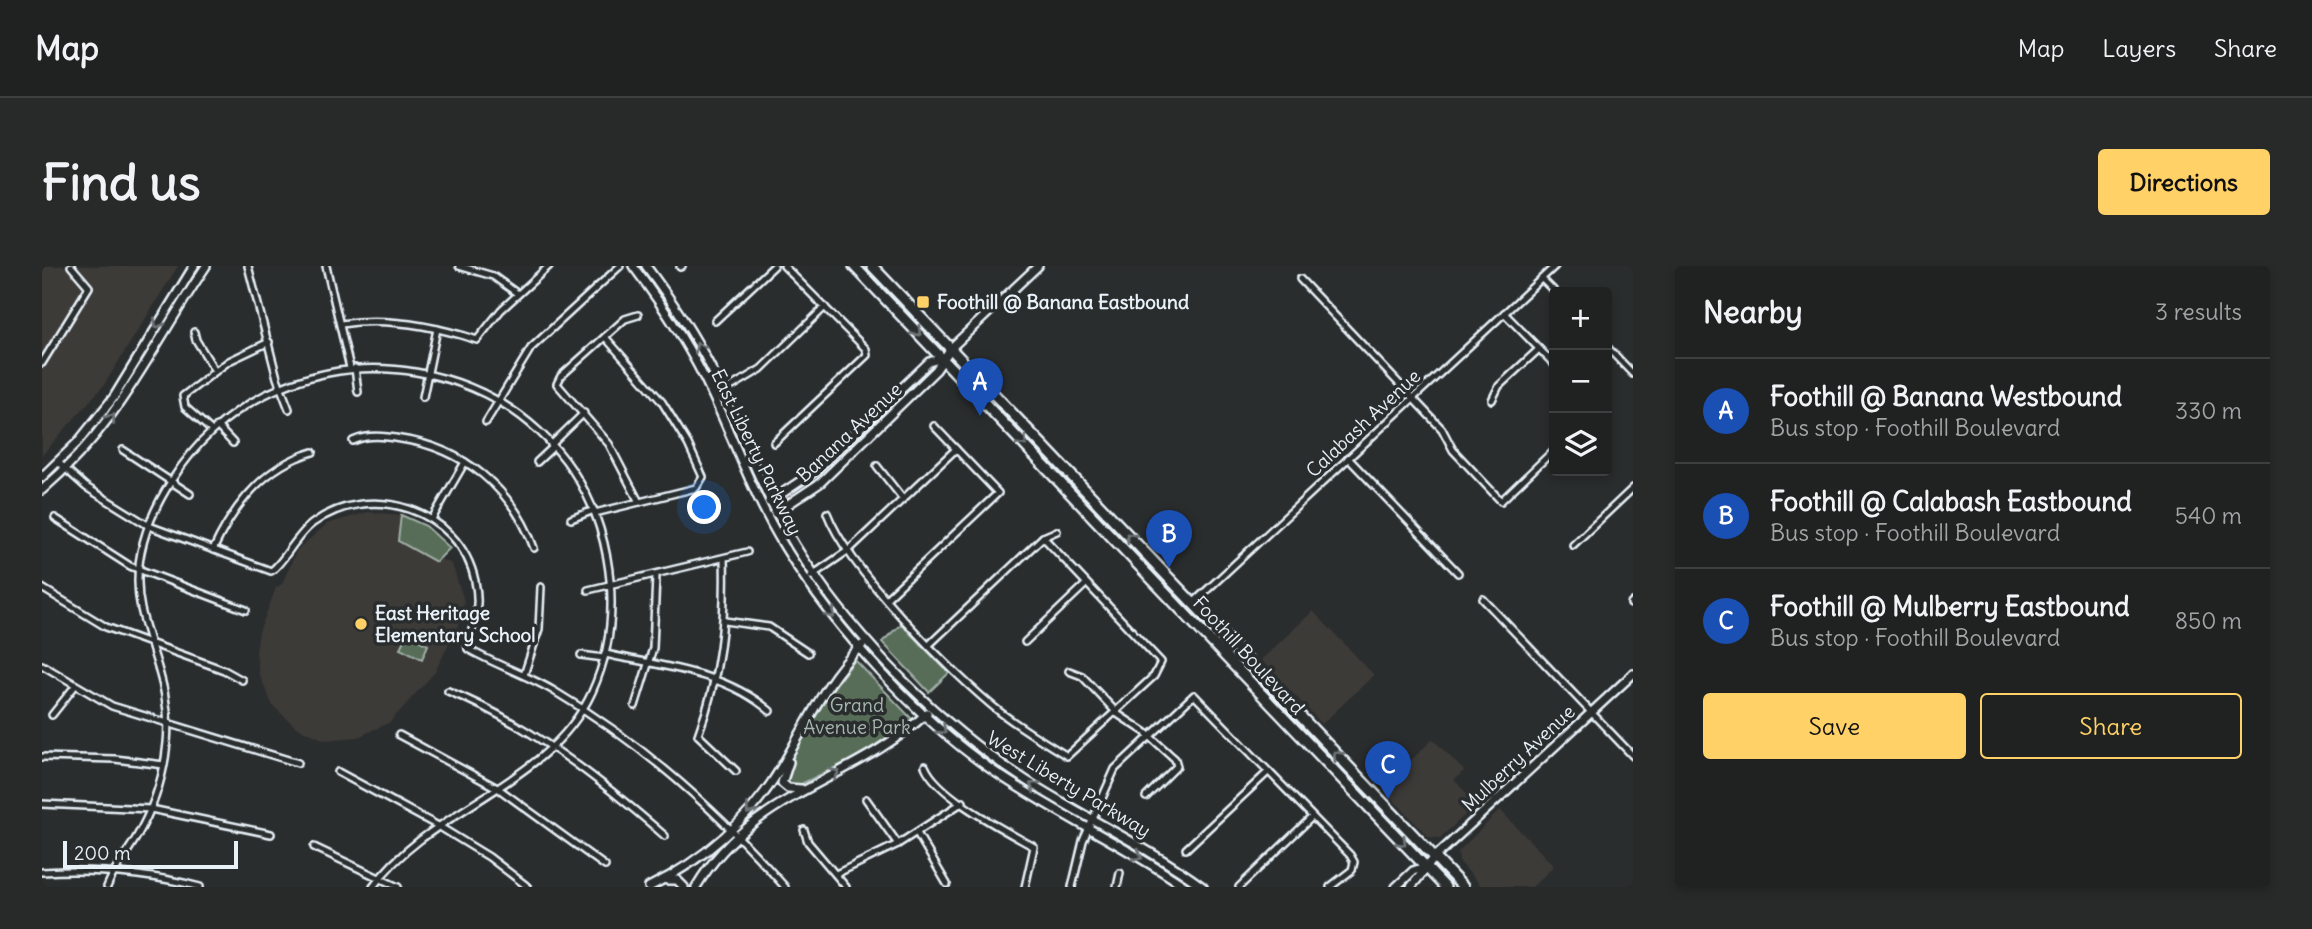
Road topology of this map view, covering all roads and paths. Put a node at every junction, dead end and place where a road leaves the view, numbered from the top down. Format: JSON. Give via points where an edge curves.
{"nodes":[{"id":1,"x":71,"y":266,"type":"edge"},
{"id":2,"x":194,"y":266,"type":"edge"},
{"id":3,"x":206,"y":266,"type":"edge"},
{"id":4,"x":248,"y":266,"type":"edge"},
{"id":5,"x":326,"y":266,"type":"edge"},
{"id":6,"x":459,"y":266,"type":"edge"},
{"id":7,"x":549,"y":266,"type":"edge"},
{"id":8,"x":620,"y":266,"type":"edge"},
{"id":9,"x":633,"y":266,"type":"edge"},
{"id":10,"x":646,"y":266,"type":"edge"},
{"id":11,"x":774,"y":266,"type":"edge"},
{"id":12,"x":784,"y":266,"type":"edge"},
{"id":13,"x":853,"y":266,"type":"edge"},
{"id":14,"x":873,"y":266,"type":"edge"},
{"id":15,"x":1038,"y":266,"type":"edge"},
{"id":16,"x":1555,"y":266,"type":"edge"},
{"id":17,"x":1300,"y":279,"type":"dead end"},
{"id":18,"x":1542,"y":279,"type":"junction"},
{"id":19,"x":1550,"y":287,"type":"edge"},
{"id":20,"x":518,"y":294,"type":"junction"},
{"id":21,"x":825,"y":307,"type":"junction"},
{"id":22,"x":1504,"y":313,"type":"junction"},
{"id":23,"x":638,"y":315,"type":"dead end"},
{"id":24,"x":715,"y":321,"type":"dead end"},
{"id":25,"x":341,"y":324,"type":"junction"},
{"id":26,"x":437,"y":329,"type":"junction"},
{"id":27,"x":194,"y":332,"type":"dead end"},
{"id":28,"x":605,"y":337,"type":"junction"},
{"id":29,"x":269,"y":342,"type":"junction"},
{"id":30,"x":951,"y":348,"type":"junction"},
{"id":31,"x":1539,"y":349,"type":"junction"},
{"id":32,"x":1610,"y":350,"type":"edge"},
{"id":33,"x":942,"y":358,"type":"junction"},
{"id":34,"x":1549,"y":360,"type":"edge"},
{"id":35,"x":42,"y":363,"type":"edge"},
{"id":36,"x":352,"y":368,"type":"junction"},
{"id":37,"x":215,"y":371,"type":"junction"},
{"id":38,"x":428,"y":373,"type":"junction"},
{"id":39,"x":1633,"y":374,"type":"edge"},
{"id":40,"x":280,"y":387,"type":"junction"},
{"id":41,"x":358,"y":392,"type":"dead end"},
{"id":42,"x":723,"y":393,"type":"junction"},
{"id":43,"x":423,"y":397,"type":"dead end"},
{"id":44,"x":714,"y":397,"type":"junction"},
{"id":45,"x":1413,"y":398,"type":"junction"},
{"id":46,"x":1492,"y":400,"type":"dead end"},
{"id":47,"x":498,"y":401,"type":"junction"},
{"id":48,"x":289,"y":409,"type":"dead end"},
{"id":49,"x":584,"y":413,"type":"junction"},
{"id":50,"x":486,"y":422,"type":"dead end"},
{"id":51,"x":934,"y":426,"type":"dead end"},
{"id":52,"x":215,"y":429,"type":"junction"},
{"id":53,"x":353,"y":441,"type":"dead end"},
{"id":54,"x":233,"y":443,"type":"dead end"},
{"id":55,"x":774,"y":443,"type":"dead end"},
{"id":56,"x":552,"y":446,"type":"junction"},
{"id":57,"x":956,"y":449,"type":"junction"},
{"id":58,"x":122,"y":450,"type":"dead end"},
{"id":59,"x":313,"y":452,"type":"dead end"},
{"id":60,"x":1549,"y":455,"type":"edge"},
{"id":61,"x":1349,"y":458,"type":"junction"},
{"id":62,"x":58,"y":462,"type":"junction"},
{"id":63,"x":465,"y":462,"type":"junction"},
{"id":64,"x":537,"y":462,"type":"dead end"},
{"id":65,"x":877,"y":466,"type":"dead end"},
{"id":66,"x":65,"y":469,"type":"junction"},
{"id":67,"x":42,"y":477,"type":"edge"},
{"id":68,"x":170,"y":483,"type":"junction"},
{"id":69,"x":1633,"y":488,"type":"edge"},
{"id":70,"x":42,"y":490,"type":"edge"},
{"id":71,"x":190,"y":494,"type":"dead end"},
{"id":72,"x":903,"y":499,"type":"junction"},
{"id":73,"x":771,"y":501,"type":"junction"},
{"id":74,"x":639,"y":502,"type":"junction"},
{"id":75,"x":761,"y":506,"type":"junction"},
{"id":76,"x":595,"y":512,"type":"junction"},
{"id":77,"x":776,"y":512,"type":"junction"},
{"id":78,"x":827,"y":513,"type":"dead end"},
{"id":79,"x":767,"y":517,"type":"junction"},
{"id":80,"x":55,"y":518,"type":"dead end"},
{"id":81,"x":432,"y":519,"type":"junction"},
{"id":82,"x":571,"y":519,"type":"dead end"},
{"id":83,"x":149,"y":526,"type":"junction"},
{"id":84,"x":1057,"y":531,"type":"dead end"},
{"id":85,"x":1043,"y":537,"type":"junction"},
{"id":86,"x":1573,"y":545,"type":"dead end"},
{"id":87,"x":534,"y":548,"type":"dead end"},
{"id":88,"x":213,"y":550,"type":"junction"},
{"id":89,"x":849,"y":550,"type":"junction"},
{"id":90,"x":747,"y":552,"type":"dead end"},
{"id":91,"x":724,"y":558,"type":"junction"},
{"id":92,"x":138,"y":570,"type":"junction"},
{"id":93,"x":1458,"y":573,"type":"dead end"},
{"id":94,"x":814,"y":574,"type":"junction"},
{"id":95,"x":656,"y":576,"type":"junction"},
{"id":96,"x":806,"y":580,"type":"junction"},
{"id":97,"x":1086,"y":584,"type":"junction"},
{"id":98,"x":611,"y":585,"type":"junction"},
{"id":99,"x":42,"y":587,"type":"edge"},
{"id":100,"x":541,"y":587,"type":"dead end"},
{"id":101,"x":588,"y":590,"type":"dead end"},
{"id":102,"x":887,"y":598,"type":"junction"},
{"id":103,"x":1483,"y":599,"type":"dead end"},
{"id":104,"x":1193,"y":603,"type":"junction"},
{"id":105,"x":246,"y":610,"type":"dead end"},
{"id":106,"x":725,"y":621,"type":"junction"},
{"id":107,"x":867,"y":640,"type":"junction"},
{"id":108,"x":1026,"y":642,"type":"dead end"},
{"id":109,"x":152,"y":643,"type":"junction"},
{"id":110,"x":930,"y":644,"type":"junction"},
{"id":111,"x":860,"y":647,"type":"junction"},
{"id":112,"x":808,"y":653,"type":"dead end"},
{"id":113,"x":581,"y":654,"type":"dead end"},
{"id":114,"x":605,"y":656,"type":"junction"},
{"id":115,"x":650,"y":664,"type":"junction"},
{"id":116,"x":42,"y":665,"type":"edge"},
{"id":117,"x":1069,"y":671,"type":"dead end"},
{"id":118,"x":1633,"y":674,"type":"edge"},
{"id":119,"x":524,"y":675,"type":"junction"},
{"id":120,"x":716,"y":679,"type":"junction"},
{"id":121,"x":242,"y":680,"type":"dead end"},
{"id":122,"x":75,"y":686,"type":"junction"},
{"id":123,"x":448,"y":691,"type":"dead end"},
{"id":124,"x":635,"y":706,"type":"dead end"},
{"id":125,"x":933,"y":708,"type":"junction"},
{"id":126,"x":582,"y":709,"type":"junction"},
{"id":127,"x":770,"y":710,"type":"dead end"},
{"id":128,"x":1115,"y":711,"type":"junction"},
{"id":129,"x":1591,"y":712,"type":"junction"},
{"id":130,"x":52,"y":715,"type":"dead end"},
{"id":131,"x":925,"y":715,"type":"junction"},
{"id":132,"x":168,"y":723,"type":"junction"},
{"id":133,"x":399,"y":735,"type":"dead end"},
{"id":134,"x":1149,"y":737,"type":"junction"},
{"id":135,"x":549,"y":746,"type":"junction"},
{"id":136,"x":789,"y":754,"type":"junction"},
{"id":137,"x":1633,"y":756,"type":"edge"},
{"id":138,"x":42,"y":757,"type":"edge"},
{"id":139,"x":298,"y":763,"type":"dead end"},
{"id":140,"x":164,"y":765,"type":"junction"},
{"id":141,"x":925,"y":766,"type":"dead end"},
{"id":142,"x":736,"y":771,"type":"dead end"},
{"id":143,"x":338,"y":772,"type":"dead end"},
{"id":144,"x":1268,"y":772,"type":"junction"},
{"id":145,"x":499,"y":789,"type":"junction"},
{"id":146,"x":802,"y":789,"type":"junction"},
{"id":147,"x":1146,"y":797,"type":"dead end"},
{"id":148,"x":866,"y":799,"type":"dead end"},
{"id":149,"x":963,"y":802,"type":"junction"},
{"id":150,"x":42,"y":804,"type":"edge"},
{"id":151,"x":150,"y":809,"type":"junction"},
{"id":152,"x":1311,"y":818,"type":"junction"},
{"id":153,"x":1094,"y":820,"type":"junction"},
{"id":154,"x":440,"y":827,"type":"junction"},
{"id":155,"x":1089,"y":829,"type":"junction"},
{"id":156,"x":731,"y":830,"type":"junction"},
{"id":157,"x":804,"y":830,"type":"dead end"},
{"id":158,"x":917,"y":833,"type":"junction"},
{"id":159,"x":271,"y":834,"type":"dead end"},
{"id":160,"x":665,"y":836,"type":"dead end"},
{"id":161,"x":738,"y":836,"type":"junction"},
{"id":162,"x":898,"y":844,"type":"junction"},
{"id":163,"x":314,"y":847,"type":"dead end"},
{"id":164,"x":1186,"y":849,"type":"dead end"},
{"id":165,"x":1435,"y":857,"type":"junction"},
{"id":166,"x":605,"y":866,"type":"dead end"},
{"id":167,"x":1425,"y":867,"type":"junction"},
{"id":168,"x":42,"y":872,"type":"edge"},
{"id":169,"x":1120,"y":873,"type":"dead end"},
{"id":170,"x":113,"y":874,"type":"junction"},
{"id":171,"x":836,"y":874,"type":"junction"},
{"id":172,"x":381,"y":877,"type":"junction"},
{"id":173,"x":663,"y":880,"type":"junction"},
{"id":174,"x":947,"y":884,"type":"dead end"},
{"id":175,"x":107,"y":887,"type":"edge"},
{"id":176,"x":200,"y":887,"type":"edge"},
{"id":177,"x":373,"y":887,"type":"edge"},
{"id":178,"x":398,"y":887,"type":"edge"},
{"id":179,"x":528,"y":887,"type":"edge"},
{"id":180,"x":649,"y":887,"type":"edge"},
{"id":181,"x":684,"y":887,"type":"edge"},
{"id":182,"x":696,"y":887,"type":"edge"},
{"id":183,"x":785,"y":887,"type":"edge"},
{"id":184,"x":846,"y":887,"type":"edge"},
{"id":185,"x":1025,"y":887,"type":"edge"},
{"id":186,"x":1072,"y":887,"type":"edge"},
{"id":187,"x":1117,"y":887,"type":"edge"},
{"id":188,"x":1186,"y":887,"type":"edge"},
{"id":189,"x":1203,"y":887,"type":"edge"},
{"id":190,"x":1238,"y":887,"type":"edge"},
{"id":191,"x":1330,"y":887,"type":"edge"},
{"id":192,"x":1396,"y":887,"type":"edge"},
{"id":193,"x":1411,"y":887,"type":"edge"},
{"id":194,"x":1445,"y":887,"type":"edge"},
{"id":195,"x":1463,"y":887,"type":"edge"}],
"edges":[{"from":1,"to":35,"type":"street","via":[[89,287]]},
{"from":2,"to":62,"type":"street","one_way":true,"via":[[114,397]]},
{"from":66,"to":3,"type":"street","one_way":true,"via":[[101,431],[135,384]]},
{"from":4,"to":29,"type":"street"},
{"from":5,"to":25,"type":"street"},
{"from":6,"to":20,"type":"street","via":[[493,276]]},
{"from":7,"to":20,"type":"street"},
{"from":8,"to":47,"type":"street","via":[[538,340]]},
{"from":9,"to":44,"type":"street","name":"East Liberty Parkway","via":[[680,333]]},
{"from":42,"to":10,"type":"street","name":"East Liberty Parkway","one_way":true,"via":[[684,320]]},
{"from":11,"to":24,"type":"street"},
{"from":12,"to":21,"type":"street"},
{"from":13,"to":33,"type":"main road","name":"Foothill Boulevard","one_way":true},
{"from":14,"to":30,"type":"main road","name":"Foothill Boulevard"},
{"from":15,"to":30,"type":"street","name":"Banana Avenue"},
{"from":16,"to":18,"type":"street","name":"Calabash Avenue"},
{"from":17,"to":45,"type":"street"},
{"from":18,"to":19,"type":"street"},
{"from":18,"to":22,"type":"street","name":"Calabash Avenue"},
{"from":20,"to":26,"type":"street","via":[[477,340]]},
{"from":21,"to":42,"type":"street","via":[[761,369]]},
{"from":21,"to":55,"type":"street","via":[[867,355]]},
{"from":22,"to":31,"type":"street"},
{"from":22,"to":45,"type":"street","name":"Calabash Avenue"},
{"from":23,"to":28,"type":"street","via":[[625,319]]},
{"from":25,"to":26,"type":"street","via":[[381,322]]},
{"from":25,"to":36,"type":"street"},
{"from":26,"to":38,"type":"street"},
{"from":27,"to":37,"type":"street"},
{"from":28,"to":49,"type":"street","via":[[556,384]]},
{"from":28,"to":74,"type":"street","via":[[676,423],[703,477],[696,488]]},
{"from":29,"to":37,"type":"street"},
{"from":29,"to":40,"type":"street"},
{"from":30,"to":33,"type":"street","name":"Banana Avenue"},
{"from":104,"to":30,"type":"main road","name":"Foothill Boulevard","one_way":true},
{"from":31,"to":34,"type":"street"},
{"from":31,"to":46,"type":"street","via":[[1499,386]]},
{"from":32,"to":39,"type":"street"},
{"from":33,"to":73,"type":"street","name":"Banana Avenue","via":[[929,362],[814,472]]},
{"from":33,"to":77,"type":"street","name":"Banana Avenue","via":[[936,371],[820,483]]},
{"from":33,"to":167,"type":"main road","name":"Foothill Boulevard","one_way":true},
{"from":36,"to":38,"type":"street"},
{"from":36,"to":40,"type":"street","via":[[315,374]]},
{"from":36,"to":41,"type":"street"},
{"from":37,"to":52,"type":"street","via":[[181,400]]},
{"from":38,"to":43,"type":"street"},
{"from":38,"to":47,"type":"street"},
{"from":40,"to":48,"type":"street"},
{"from":40,"to":52,"type":"street","via":[[243,406]]},
{"from":42,"to":44,"type":"street"},
{"from":42,"to":73,"type":"street","name":"East Liberty Parkway"},
{"from":44,"to":75,"type":"street","name":"East Liberty Parkway"},
{"from":45,"to":60,"type":"street","via":[[1442,429],[1453,450],[1501,500]]},
{"from":45,"to":61,"type":"street","name":"Calabash Avenue"},
{"from":47,"to":50,"type":"street"},
{"from":47,"to":56,"type":"street"},
{"from":49,"to":56,"type":"street"},
{"from":49,"to":74,"type":"street","via":[[609,444]]},
{"from":51,"to":57,"type":"street"},
{"from":52,"to":54,"type":"street"},
{"from":52,"to":68,"type":"street"},
{"from":53,"to":63,"type":"street","via":[[374,437],[410,440]]},
{"from":56,"to":64,"type":"street"},
{"from":56,"to":76,"type":"street"},
{"from":57,"to":72,"type":"street"},
{"from":57,"to":102,"type":"street","via":[[998,493]]},
{"from":58,"to":68,"type":"street"},
{"from":59,"to":88,"type":"street","via":[[289,460],[259,483],[236,509]]},
{"from":61,"to":93,"type":"street"},
{"from":61,"to":104,"type":"street","name":"Calabash Avenue"},
{"from":62,"to":66,"type":"street"},
{"from":62,"to":67,"type":"street"},
{"from":63,"to":81,"type":"street"},
{"from":63,"to":87,"type":"street","via":[[507,499]]},
{"from":65,"to":72,"type":"street"},
{"from":66,"to":70,"type":"street"},
{"from":66,"to":83,"type":"street"},
{"from":68,"to":71,"type":"street"},
{"from":68,"to":83,"type":"street"},
{"from":69,"to":86,"type":"street"},
{"from":72,"to":89,"type":"street"},
{"from":73,"to":75,"type":"street","name":"Banana Avenue"},
{"from":73,"to":77,"type":"street","name":"East Liberty Parkway"},
{"from":74,"to":76,"type":"street"},
{"from":75,"to":79,"type":"street","name":"East Liberty Parkway"},
{"from":76,"to":82,"type":"street"},
{"from":76,"to":98,"type":"street"},
{"from":77,"to":79,"type":"street","name":"Banana Avenue"},
{"from":77,"to":94,"type":"street","name":"East Liberty Parkway"},
{"from":78,"to":89,"type":"street"},
{"from":79,"to":96,"type":"street","name":"East Liberty Parkway"},
{"from":80,"to":92,"type":"street"},
{"from":81,"to":88,"type":"street","via":[[390,504],[364,503],[340,509],[307,527],[271,571]]},
{"from":81,"to":119,"type":"street","via":[[456,541],[472,570],[477,603],[468,649]]},
{"from":83,"to":88,"type":"street"},
{"from":83,"to":92,"type":"street"},
{"from":84,"to":85,"type":"street"},
{"from":85,"to":97,"type":"street"},
{"from":85,"to":110,"type":"street"},
{"from":89,"to":94,"type":"street"},
{"from":89,"to":102,"type":"street"},
{"from":90,"to":91,"type":"street"},
{"from":91,"to":95,"type":"street"},
{"from":91,"to":106,"type":"street"},
{"from":92,"to":105,"type":"street"},
{"from":92,"to":109,"type":"street","via":[[141,608]]},
{"from":94,"to":96,"type":"street"},
{"from":94,"to":107,"type":"street","name":"East Liberty Parkway"},
{"from":95,"to":98,"type":"street"},
{"from":95,"to":115,"type":"street"},
{"from":96,"to":111,"type":"street","name":"East Liberty Parkway","one_way":true},
{"from":97,"to":108,"type":"street"},
{"from":97,"to":128,"type":"street","via":[[1161,662],[1154,676]]},
{"from":98,"to":101,"type":"street"},
{"from":98,"to":114,"type":"street"},
{"from":99,"to":109,"type":"street","via":[[106,627]]},
{"from":100,"to":119,"type":"street","via":[[539,629]]},
{"from":102,"to":110,"type":"street"},
{"from":103,"to":129,"type":"street"},
{"from":165,"to":104,"type":"main road","name":"Foothill Boulevard","one_way":true},
{"from":106,"to":112,"type":"street","via":[[769,627]]},
{"from":106,"to":120,"type":"street"},
{"from":107,"to":111,"type":"street"},
{"from":107,"to":125,"type":"street","name":"West Liberty Parkway"},
{"from":109,"to":121,"type":"street"},
{"from":109,"to":132,"type":"street","via":[[163,678]]},
{"from":110,"to":128,"type":"street","via":[[991,705],[1067,756]]},
{"from":111,"to":131,"type":"street","name":"West Liberty Parkway"},
{"from":111,"to":136,"type":"street","via":[[816,704]]},
{"from":113,"to":114,"type":"street"},
{"from":114,"to":115,"type":"street"},
{"from":114,"to":126,"type":"street"},
{"from":115,"to":120,"type":"street"},
{"from":115,"to":124,"type":"street"},
{"from":116,"to":122,"type":"street"},
{"from":117,"to":128,"type":"street","via":[[1082,676]]},
{"from":118,"to":129,"type":"street","name":"Mulberry Avenue"},
{"from":119,"to":126,"type":"street"},
{"from":120,"to":127,"type":"street","via":[[741,688]]},
{"from":120,"to":142,"type":"street","via":[[698,735]]},
{"from":122,"to":130,"type":"street"},
{"from":122,"to":132,"type":"street","via":[[112,706]]},
{"from":123,"to":135,"type":"street","via":[[472,700]]},
{"from":125,"to":131,"type":"street"},
{"from":153,"to":125,"type":"street","name":"West Liberty Parkway","one_way":true,"via":[[996,761]]},
{"from":126,"to":135,"type":"street"},
{"from":126,"to":156,"type":"street","via":[[627,738]]},
{"from":128,"to":134,"type":"street"},
{"from":129,"to":137,"type":"street"},
{"from":129,"to":165,"type":"street","name":"Mulberry Avenue"},
{"from":146,"to":131,"type":"street","one_way":true,"via":[[868,756]]},
{"from":131,"to":155,"type":"street","name":"West Liberty Parkway","one_way":true,"via":[[996,773]]},
{"from":132,"to":139,"type":"street"},
{"from":132,"to":140,"type":"street"},
{"from":133,"to":145,"type":"street"},
{"from":134,"to":144,"type":"street","via":[[1194,695]]},
{"from":134,"to":147,"type":"street","via":[[1177,766]]},
{"from":134,"to":153,"type":"street","via":[[1107,781]]},
{"from":135,"to":145,"type":"street"},
{"from":135,"to":160,"type":"street"},
{"from":136,"to":146,"type":"street","via":[[782,783]]},
{"from":136,"to":156,"type":"street","one_way":true},
{"from":138,"to":140,"type":"street"},
{"from":140,"to":151,"type":"street"},
{"from":141,"to":149,"type":"street"},
{"from":143,"to":154,"type":"street"},
{"from":144,"to":152,"type":"street"},
{"from":144,"to":164,"type":"street"},
{"from":145,"to":154,"type":"street"},
{"from":145,"to":166,"type":"street"},
{"from":146,"to":161,"type":"street"},
{"from":148,"to":162,"type":"street"},
{"from":149,"to":158,"type":"street"},
{"from":149,"to":185,"type":"street","via":[[1034,847]]},
{"from":150,"to":151,"type":"street"},
{"from":151,"to":159,"type":"street"},
{"from":151,"to":170,"type":"street"},
{"from":152,"to":190,"type":"street"},
{"from":152,"to":191,"type":"street","via":[[1354,862],[1352,870]]},
{"from":153,"to":155,"type":"street"},
{"from":153,"to":189,"type":"street","name":"West Liberty Parkway"},
{"from":154,"to":172,"type":"street"},
{"from":154,"to":179,"type":"street"},
{"from":155,"to":186,"type":"street"},
{"from":155,"to":188,"type":"street","name":"West Liberty Parkway","one_way":true},
{"from":156,"to":161,"type":"street"},
{"from":156,"to":173,"type":"street"},
{"from":157,"to":171,"type":"street","via":[[808,842]]},
{"from":158,"to":162,"type":"street"},
{"from":158,"to":174,"type":"street"},
{"from":161,"to":182,"type":"street"},
{"from":161,"to":183,"type":"street"},
{"from":162,"to":171,"type":"street"},
{"from":163,"to":172,"type":"street"},
{"from":165,"to":167,"type":"street","name":"Mulberry Avenue"},
{"from":165,"to":195,"type":"main road","name":"Foothill Boulevard"},
{"from":167,"to":192,"type":"street","name":"Mulberry Avenue","via":[[1413,871]]},
{"from":167,"to":193,"type":"street","name":"Mulberry Avenue"},
{"from":167,"to":194,"type":"main road","name":"Foothill Boulevard"},
{"from":168,"to":170,"type":"street"},
{"from":169,"to":187,"type":"street"},
{"from":170,"to":175,"type":"street"},
{"from":170,"to":176,"type":"street"},
{"from":171,"to":184,"type":"street"},
{"from":172,"to":177,"type":"street"},
{"from":172,"to":178,"type":"street"},
{"from":173,"to":180,"type":"street"},
{"from":173,"to":181,"type":"street","via":[[677,880]]}]}
